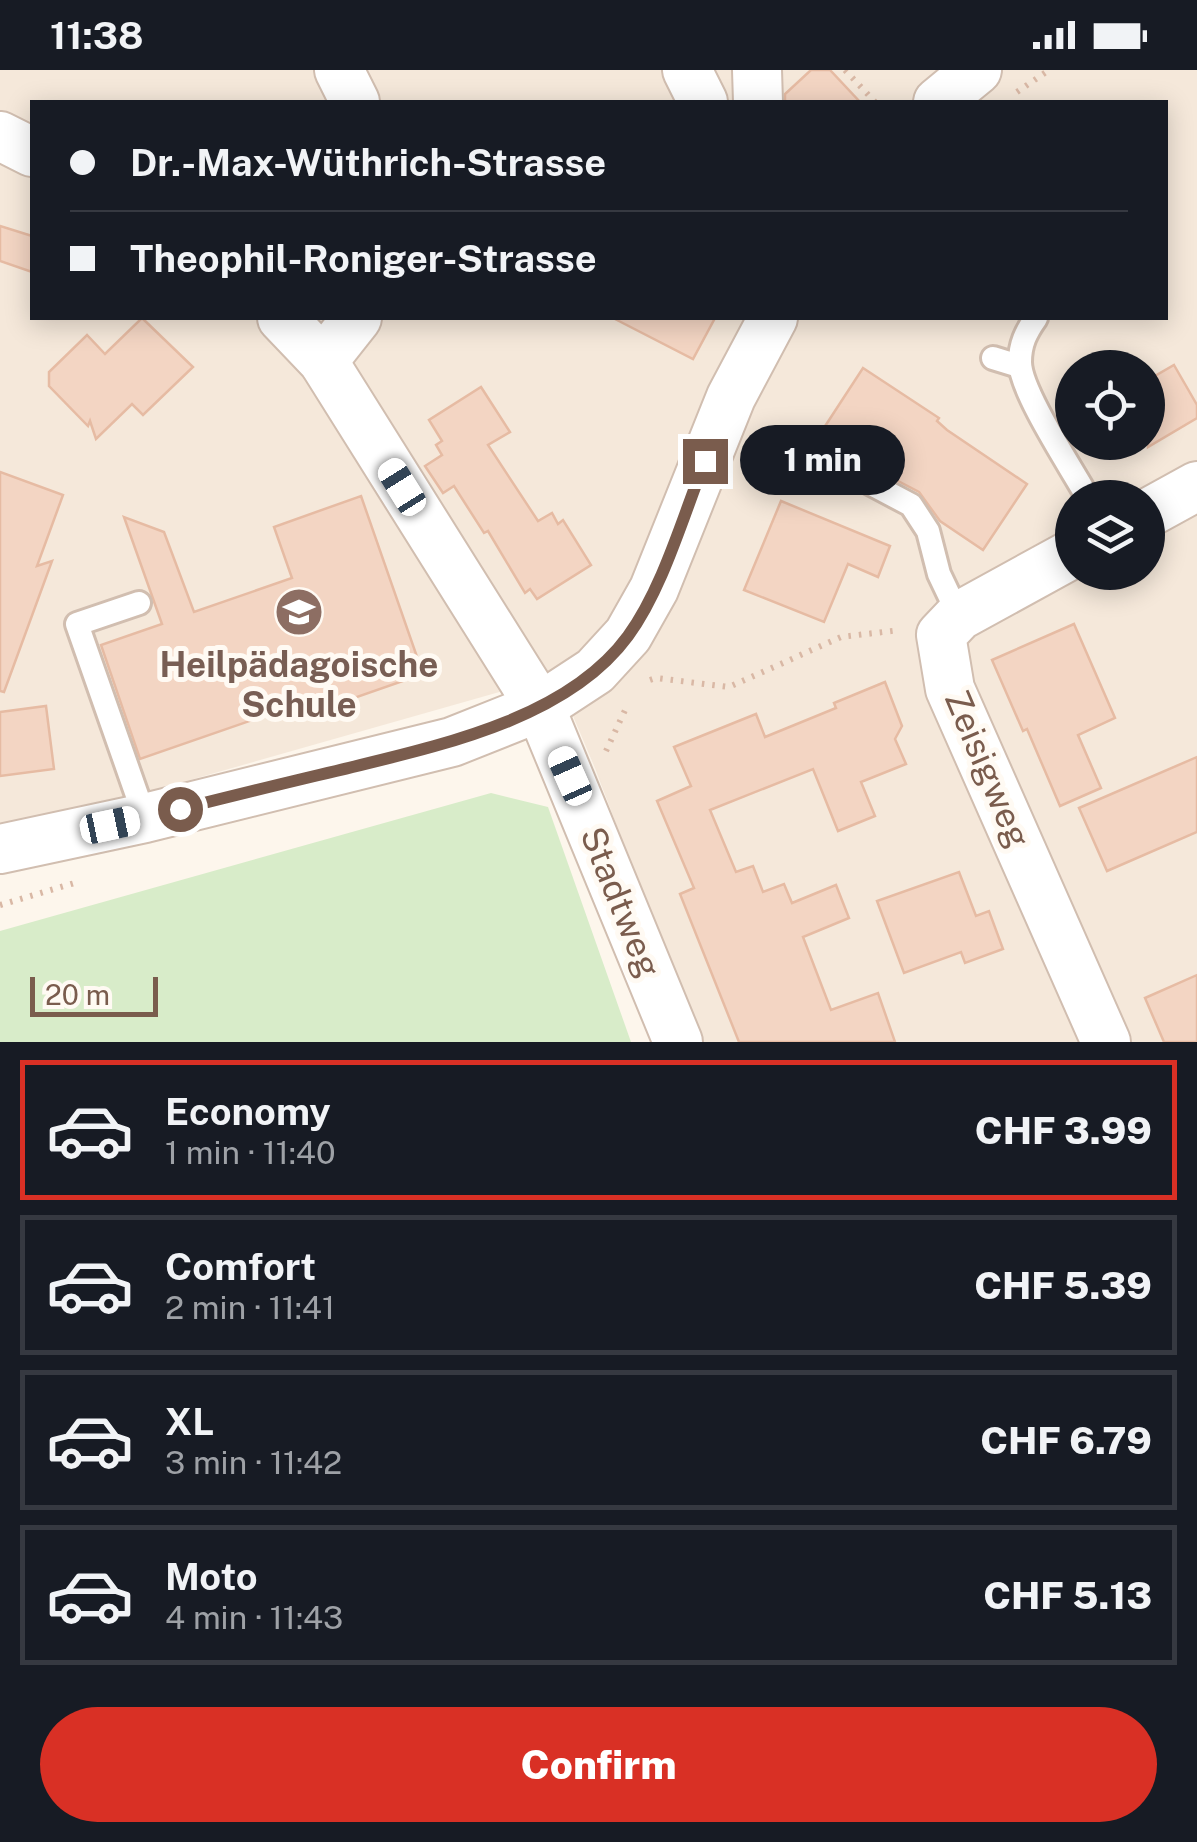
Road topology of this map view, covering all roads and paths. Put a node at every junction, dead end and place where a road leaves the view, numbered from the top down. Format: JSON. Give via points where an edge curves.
{"nodes":[{"id":1,"x":339,"y":70,"type":"edge"},
{"id":2,"x":686,"y":70,"type":"edge"},
{"id":3,"x":757,"y":70,"type":"edge"},
{"id":4,"x":846,"y":70,"type":"edge"},
{"id":5,"x":978,"y":70,"type":"edge"},
{"id":6,"x":1050,"y":70,"type":"edge"},
{"id":7,"x":354,"y":100,"type":"edge"},
{"id":8,"x":702,"y":100,"type":"edge"},
{"id":9,"x":758,"y":100,"type":"edge"},
{"id":10,"x":873,"y":100,"type":"edge"},
{"id":11,"x":940,"y":100,"type":"edge"},
{"id":12,"x":1005,"y":100,"type":"edge"},
{"id":13,"x":0,"y":136,"type":"edge"},
{"id":14,"x":30,"y":151,"type":"edge"},
{"id":15,"x":284,"y":320,"type":"edge"},
{"id":16,"x":356,"y":320,"type":"edge"},
{"id":17,"x":773,"y":320,"type":"edge"},
{"id":18,"x":1034,"y":320,"type":"edge"},
{"id":19,"x":993,"y":358,"type":"dead end"},
{"id":20,"x":323,"y":361,"type":"junction"},
{"id":21,"x":1019,"y":366,"type":"junction"},
{"id":22,"x":860,"y":478,"type":"dead end"},
{"id":23,"x":1078,"y":480,"type":"edge"},
{"id":24,"x":1197,"y":486,"type":"edge"},
{"id":25,"x":1165,"y":504,"type":"edge"},
{"id":26,"x":1055,"y":564,"type":"edge"},
{"id":27,"x":139,"y":602,"type":"dead end"},
{"id":28,"x":950,"y":626,"type":"junction"},
{"id":29,"x":595,"y":671,"type":"junction"},
{"id":30,"x":540,"y":708,"type":"junction"},
{"id":31,"x":145,"y":818,"type":"junction"},
{"id":32,"x":0,"y":849,"type":"edge"},
{"id":33,"x":678,"y":1042,"type":"edge"},
{"id":34,"x":1106,"y":1042,"type":"edge"}],
"edges":[{"from":1,"to":7,"type":"street"},
{"from":2,"to":8,"type":"street"},
{"from":3,"to":9,"type":"street"},
{"from":4,"to":10,"type":"path"},
{"from":5,"to":11,"type":"street"},
{"from":6,"to":12,"type":"path"},
{"from":13,"to":14,"type":"street"},
{"from":15,"to":20,"type":"street","name":"Stadtweg"},
{"from":16,"to":20,"type":"street"},
{"from":17,"to":29,"type":"street","via":[[731,397],[654,588],[628,636]]},
{"from":18,"to":21,"type":"lane","via":[[1024,334]]},
{"from":19,"to":21,"type":"lane"},
{"from":20,"to":30,"type":"street","name":"Stadtweg"},
{"from":21,"to":23,"type":"lane"},
{"from":22,"to":28,"type":"lane","via":[[911,505],[928,531]]},
{"from":24,"to":25,"type":"street"},
{"from":26,"to":28,"type":"street"},
{"from":27,"to":31,"type":"lane","via":[[77,624]]},
{"from":28,"to":29,"type":"path","via":[[842,637],[729,687],[656,678],[617,693]]},
{"from":28,"to":34,"type":"street","name":"Zeisigweg","via":[[950,688]]},
{"from":29,"to":30,"type":"street"},
{"from":30,"to":31,"type":"street","via":[[452,742]]},
{"from":30,"to":33,"type":"street","name":"Stadtweg"},
{"from":31,"to":32,"type":"street"}]}
